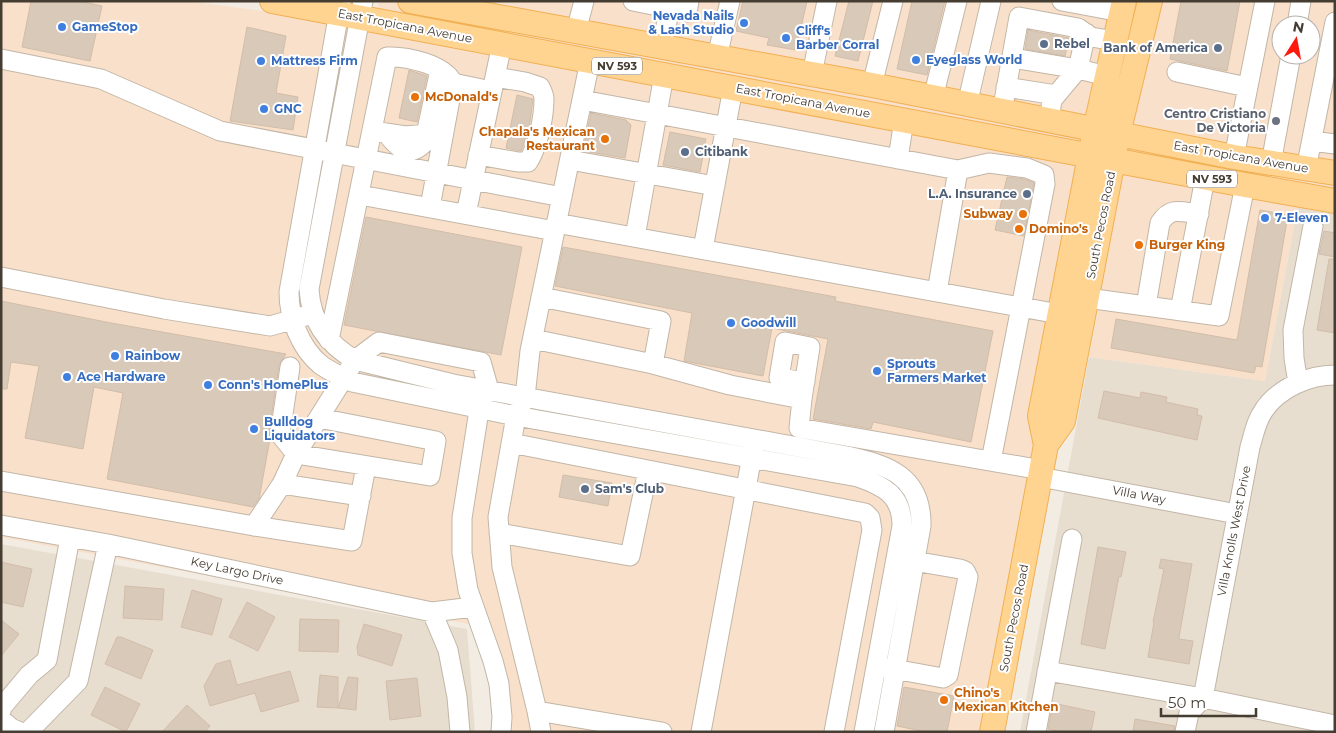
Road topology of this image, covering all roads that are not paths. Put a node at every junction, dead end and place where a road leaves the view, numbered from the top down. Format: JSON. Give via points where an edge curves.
{"nodes":[{"id":1,"x":272,"y":1,"type":"edge"},
{"id":2,"x":410,"y":1,"type":"edge"},
{"id":3,"x":584,"y":1,"type":"edge"},
{"id":4,"x":633,"y":1,"type":"edge"},
{"id":5,"x":689,"y":1,"type":"edge"},
{"id":6,"x":730,"y":1,"type":"edge"},
{"id":7,"x":827,"y":1,"type":"edge"},
{"id":8,"x":893,"y":1,"type":"edge"},
{"id":9,"x":957,"y":1,"type":"edge"},
{"id":10,"x":991,"y":1,"type":"edge"},
{"id":11,"x":1062,"y":1,"type":"edge"},
{"id":12,"x":1150,"y":1,"type":"edge"},
{"id":13,"x":1264,"y":1,"type":"edge"},
{"id":14,"x":1301,"y":1,"type":"edge"},
{"id":15,"x":1096,"y":4,"type":"edge"},
{"id":16,"x":1123,"y":7,"type":"edge"},
{"id":17,"x":351,"y":8,"type":"edge"},
{"id":18,"x":670,"y":9,"type":"junction"},
{"id":19,"x":1299,"y":15,"type":"edge"},
{"id":20,"x":1335,"y":22,"type":"edge"},
{"id":21,"x":576,"y":31,"type":"junction"},
{"id":22,"x":1086,"y":33,"type":"junction"},
{"id":23,"x":1115,"y":41,"type":"junction"},
{"id":24,"x":502,"y":44,"type":"junction"},
{"id":25,"x":662,"y":47,"type":"junction"},
{"id":26,"x":717,"y":57,"type":"junction"},
{"id":27,"x":1012,"y":58,"type":"junction"},
{"id":28,"x":1,"y":59,"type":"edge"},
{"id":29,"x":590,"y":61,"type":"junction"},
{"id":30,"x":1289,"y":65,"type":"edge"},
{"id":31,"x":1078,"y":69,"type":"junction"},
{"id":32,"x":1177,"y":72,"type":"dead end"},
{"id":33,"x":812,"y":74,"type":"junction"},
{"id":34,"x":664,"y":75,"type":"junction"},
{"id":35,"x":447,"y":76,"type":"junction"},
{"id":36,"x":1107,"y":76,"type":"junction"},
{"id":37,"x":493,"y":84,"type":"junction"},
{"id":38,"x":872,"y":85,"type":"junction"},
{"id":39,"x":1006,"y":87,"type":"junction"},
{"id":40,"x":1247,"y":87,"type":"junction"},
{"id":41,"x":733,"y":88,"type":"junction"},
{"id":42,"x":1056,"y":95,"type":"junction"},
{"id":43,"x":933,"y":98,"type":"junction"},
{"id":44,"x":582,"y":100,"type":"junction"},
{"id":45,"x":967,"y":105,"type":"junction"},
{"id":46,"x":1002,"y":112,"type":"junction"},
{"id":47,"x":657,"y":114,"type":"junction"},
{"id":48,"x":904,"y":120,"type":"junction"},
{"id":49,"x":1049,"y":121,"type":"junction"},
{"id":50,"x":726,"y":126,"type":"junction"},
{"id":51,"x":1095,"y":130,"type":"junction"},
{"id":52,"x":380,"y":132,"type":"junction"},
{"id":53,"x":1118,"y":134,"type":"junction"},
{"id":54,"x":1312,"y":140,"type":"junction"},
{"id":55,"x":425,"y":142,"type":"dead end"},
{"id":56,"x":1335,"y":144,"type":"edge"},
{"id":57,"x":315,"y":149,"type":"junction"},
{"id":58,"x":334,"y":153,"type":"junction"},
{"id":59,"x":478,"y":155,"type":"junction"},
{"id":60,"x":1090,"y":155,"type":"junction"},
{"id":61,"x":1234,"y":157,"type":"junction"},
{"id":62,"x":366,"y":159,"type":"junction"},
{"id":63,"x":898,"y":159,"type":"junction"},
{"id":64,"x":570,"y":160,"type":"junction"},
{"id":65,"x":1113,"y":160,"type":"junction"},
{"id":66,"x":1271,"y":163,"type":"junction"},
{"id":67,"x":1306,"y":168,"type":"junction"},
{"id":68,"x":958,"y":170,"type":"junction"},
{"id":69,"x":437,"y":173,"type":"junction"},
{"id":70,"x":645,"y":174,"type":"junction"},
{"id":71,"x":1335,"y":174,"type":"edge"},
{"id":72,"x":1206,"y":178,"type":"junction"},
{"id":73,"x":473,"y":180,"type":"junction"},
{"id":74,"x":1244,"y":185,"type":"junction"},
{"id":75,"x":715,"y":186,"type":"junction"},
{"id":76,"x":360,"y":194,"type":"junction"},
{"id":77,"x":562,"y":197,"type":"junction"},
{"id":78,"x":1335,"y":200,"type":"edge"},
{"id":79,"x":430,"y":207,"type":"junction"},
{"id":80,"x":466,"y":214,"type":"junction"},
{"id":81,"x":1199,"y":214,"type":"junction"},
{"id":82,"x":1313,"y":226,"type":"dead end"},
{"id":83,"x":556,"y":227,"type":"junction"},
{"id":84,"x":635,"y":237,"type":"junction"},
{"id":85,"x":703,"y":249,"type":"junction"},
{"id":86,"x":1,"y":277,"type":"edge"},
{"id":87,"x":937,"y":292,"type":"junction"},
{"id":88,"x":541,"y":296,"type":"junction"},
{"id":89,"x":1087,"y":298,"type":"junction"},
{"id":90,"x":1146,"y":306,"type":"junction"},
{"id":91,"x":1021,"y":308,"type":"junction"},
{"id":92,"x":1180,"y":311,"type":"junction"},
{"id":93,"x":313,"y":313,"type":"junction"},
{"id":94,"x":1059,"y":314,"type":"junction"},
{"id":95,"x":293,"y":319,"type":"junction"},
{"id":96,"x":533,"y":339,"type":"junction"},
{"id":97,"x":329,"y":340,"type":"junction"},
{"id":98,"x":355,"y":360,"type":"junction"},
{"id":99,"x":653,"y":364,"type":"junction"},
{"id":100,"x":290,"y":367,"type":"dead end"},
{"id":101,"x":1335,"y":375,"type":"edge"},
{"id":102,"x":344,"y":378,"type":"junction"},
{"id":103,"x":1298,"y":383,"type":"junction"},
{"id":104,"x":486,"y":390,"type":"junction"},
{"id":105,"x":525,"y":397,"type":"junction"},
{"id":106,"x":479,"y":408,"type":"junction"},
{"id":107,"x":516,"y":416,"type":"junction"},
{"id":108,"x":319,"y":418,"type":"junction"},
{"id":109,"x":511,"y":442,"type":"junction"},
{"id":110,"x":1046,"y":445,"type":"junction"},
{"id":111,"x":753,"y":448,"type":"junction"},
{"id":112,"x":296,"y":454,"type":"junction"},
{"id":113,"x":991,"y":461,"type":"junction"},
{"id":114,"x":366,"y":466,"type":"junction"},
{"id":115,"x":648,"y":470,"type":"junction"},
{"id":116,"x":1041,"y":473,"type":"junction"},
{"id":117,"x":1,"y":481,"type":"edge"},
{"id":118,"x":282,"y":484,"type":"junction"},
{"id":119,"x":746,"y":490,"type":"junction"},
{"id":120,"x":361,"y":496,"type":"junction"},
{"id":121,"x":1237,"y":514,"type":"junction"},
{"id":122,"x":1,"y":525,"type":"edge"},
{"id":123,"x":254,"y":526,"type":"junction"},
{"id":124,"x":499,"y":533,"type":"junction"},
{"id":125,"x":70,"y":538,"type":"junction"},
{"id":126,"x":1072,"y":539,"type":"dead end"},
{"id":127,"x":108,"y":544,"type":"junction"},
{"id":128,"x":896,"y":558,"type":"junction"},
{"id":129,"x":915,"y":562,"type":"junction"},
{"id":130,"x":473,"y":607,"type":"junction"},
{"id":131,"x":432,"y":612,"type":"junction"},
{"id":132,"x":877,"y":665,"type":"junction"},
{"id":133,"x":896,"y":669,"type":"junction"},
{"id":134,"x":1047,"y":671,"type":"junction"},
{"id":135,"x":1203,"y":698,"type":"junction"},
{"id":136,"x":1,"y":711,"type":"edge"},
{"id":137,"x":537,"y":711,"type":"junction"},
{"id":138,"x":1,"y":719,"type":"edge"},
{"id":139,"x":1335,"y":724,"type":"edge"},
{"id":140,"x":578,"y":725,"type":"edge"},
{"id":141,"x":20,"y":732,"type":"edge"},
{"id":142,"x":28,"y":732,"type":"edge"},
{"id":143,"x":460,"y":732,"type":"edge"},
{"id":144,"x":501,"y":732,"type":"edge"},
{"id":145,"x":541,"y":732,"type":"edge"},
{"id":146,"x":662,"y":732,"type":"edge"},
{"id":147,"x":701,"y":732,"type":"edge"},
{"id":148,"x":834,"y":732,"type":"edge"},
{"id":149,"x":864,"y":732,"type":"edge"},
{"id":150,"x":884,"y":732,"type":"edge"},
{"id":151,"x":992,"y":732,"type":"edge"},
{"id":152,"x":1036,"y":732,"type":"edge"},
{"id":153,"x":1185,"y":732,"type":"edge"}],
"edges":[{"from":1,"to":17,"type":"main road","name":"East Tropicana Avenue","number":"NV 593"},
{"from":2,"to":21,"type":"main road","name":"East Tropicana Avenue","number":"NV 593"},
{"from":3,"to":21,"type":"street"},
{"from":4,"to":18,"type":"street"},
{"from":5,"to":18,"type":"street","via":[[687,12]]},
{"from":6,"to":26,"type":"street"},
{"from":7,"to":33,"type":"street"},
{"from":8,"to":38,"type":"street"},
{"from":9,"to":43,"type":"street"},
{"from":10,"to":45,"type":"street"},
{"from":11,"to":15,"type":"street"},
{"from":12,"to":53,"type":"main road","name":"South Pecos Road"},
{"from":13,"to":40,"type":"street"},
{"from":14,"to":19,"type":"street"},
{"from":15,"to":16,"type":"street"},
{"from":16,"to":23,"type":"main road","name":"South Pecos Road"},
{"from":17,"to":24,"type":"main road","name":"East Tropicana Avenue","number":"NV 593"},
{"from":17,"to":57,"type":"street"},
{"from":17,"to":58,"type":"street"},
{"from":18,"to":25,"type":"street"},
{"from":20,"to":54,"type":"street"},
{"from":21,"to":25,"type":"main road","name":"East Tropicana Avenue","number":"NV 593"},
{"from":22,"to":23,"type":"street","via":[[1091,37]]},
{"from":22,"to":27,"type":"street","via":[[1078,28],[1020,17]]},
{"from":22,"to":31,"type":"street"},
{"from":23,"to":36,"type":"main road","name":"South Pecos Road"},
{"from":24,"to":29,"type":"main road","name":"East Tropicana Avenue","number":"NV 593"},
{"from":24,"to":37,"type":"street"},
{"from":25,"to":26,"type":"main road","name":"East Tropicana Avenue","number":"NV 593"},
{"from":26,"to":29,"type":"main road","via":[[708,64],[696,65],[604,54]]},
{"from":26,"to":33,"type":"main road","name":"East Tropicana Avenue","number":"NV 593"},
{"from":27,"to":31,"type":"street"},
{"from":27,"to":39,"type":"street"},
{"from":28,"to":57,"type":"street","via":[[102,79],[220,131]]},
{"from":29,"to":34,"type":"main road","name":"East Tropicana Avenue","number":"NV 593"},
{"from":29,"to":44,"type":"street"},
{"from":30,"to":66,"type":"street"},
{"from":31,"to":36,"type":"street"},
{"from":31,"to":42,"type":"street"},
{"from":32,"to":40,"type":"street"},
{"from":33,"to":38,"type":"main road","name":"East Tropicana Avenue","number":"NV 593"},
{"from":34,"to":41,"type":"main road","name":"East Tropicana Avenue","number":"NV 593"},
{"from":34,"to":47,"type":"street"},
{"from":35,"to":37,"type":"street"},
{"from":35,"to":52,"type":"street","via":[[426,134],[406,136]]},
{"from":35,"to":52,"type":"street","via":[[423,62],[387,57]]},
{"from":35,"to":69,"type":"street"},
{"from":36,"to":51,"type":"main road","name":"South Pecos Road"},
{"from":37,"to":59,"type":"street"},
{"from":37,"to":59,"type":"street","via":[[525,82],[540,87],[544,97],[540,125],[534,152],[528,162]]},
{"from":38,"to":43,"type":"main road","name":"East Tropicana Avenue","number":"NV 593"},
{"from":39,"to":42,"type":"street"},
{"from":39,"to":46,"type":"street"},
{"from":40,"to":61,"type":"street"},
{"from":41,"to":48,"type":"main road","name":"East Tropicana Avenue","number":"NV 593"},
{"from":41,"to":50,"type":"street"},
{"from":42,"to":49,"type":"street","via":[[1052,100]]},
{"from":43,"to":45,"type":"main road","name":"East Tropicana Avenue","number":"NV 593"},
{"from":44,"to":47,"type":"street"},
{"from":44,"to":64,"type":"street"},
{"from":45,"to":46,"type":"main road","name":"East Tropicana Avenue","number":"NV 593"},
{"from":46,"to":49,"type":"main road","name":"East Tropicana Avenue","number":"NV 593"},
{"from":47,"to":50,"type":"street"},
{"from":47,"to":70,"type":"street"},
{"from":48,"to":60,"type":"main road","name":"East Tropicana Avenue","number":"NV 593"},
{"from":48,"to":63,"type":"street"},
{"from":49,"to":51,"type":"main road","name":"East Tropicana Avenue","number":"NV 593"},
{"from":50,"to":63,"type":"street"},
{"from":50,"to":75,"type":"street"},
{"from":51,"to":53,"type":"main road","name":"East Tropicana Avenue","number":"NV 593"},
{"from":51,"to":60,"type":"main road","name":"South Pecos Road"},
{"from":52,"to":55,"type":"street","via":[[398,148],[408,151],[419,149]]},
{"from":52,"to":62,"type":"street"},
{"from":53,"to":61,"type":"main road","name":"East Tropicana Avenue","number":"NV 593"},
{"from":53,"to":65,"type":"main road","name":"South Pecos Road"},
{"from":54,"to":56,"type":"street"},
{"from":54,"to":67,"type":"street"},
{"from":57,"to":58,"type":"street"},
{"from":57,"to":95,"type":"street","via":[[289,292]]},
{"from":58,"to":62,"type":"street"},
{"from":58,"to":93,"type":"street","via":[[309,289]]},
{"from":59,"to":73,"type":"street"},
{"from":60,"to":65,"type":"main road","name":"East Tropicana Avenue","number":"NV 593"},
{"from":60,"to":94,"type":"main road","name":"South Pecos Road"},
{"from":61,"to":66,"type":"main road","name":"East Tropicana Avenue","number":"NV 593"},
{"from":62,"to":69,"type":"street"},
{"from":62,"to":76,"type":"street"},
{"from":63,"to":68,"type":"street"},
{"from":64,"to":70,"type":"street"},
{"from":64,"to":77,"type":"street"},
{"from":65,"to":72,"type":"main road","name":"East Tropicana Avenue","number":"NV 593"},
{"from":65,"to":89,"type":"main road","name":"South Pecos Road"},
{"from":66,"to":67,"type":"main road","name":"East Tropicana Avenue","number":"NV 593"},
{"from":67,"to":71,"type":"main road","name":"East Tropicana Avenue","number":"NV 593"},
{"from":68,"to":87,"type":"street"},
{"from":68,"to":91,"type":"street","via":[[989,163],[1027,168],[1044,175],[1046,184]]},
{"from":69,"to":73,"type":"street"},
{"from":69,"to":79,"type":"street"},
{"from":70,"to":75,"type":"street"},
{"from":70,"to":84,"type":"street"},
{"from":72,"to":74,"type":"main road","name":"East Tropicana Avenue","number":"NV 593"},
{"from":72,"to":81,"type":"street"},
{"from":73,"to":77,"type":"street"},
{"from":73,"to":80,"type":"street"},
{"from":74,"to":78,"type":"main road","name":"East Tropicana Avenue","number":"NV 593"},
{"from":74,"to":92,"type":"street","via":[[1219,316]]},
{"from":75,"to":85,"type":"street"},
{"from":76,"to":79,"type":"street"},
{"from":76,"to":97,"type":"street"},
{"from":77,"to":83,"type":"street"},
{"from":79,"to":80,"type":"street"},
{"from":80,"to":83,"type":"street"},
{"from":81,"to":90,"type":"street","via":[[1173,211],[1160,223]]},
{"from":81,"to":92,"type":"street"},
{"from":82,"to":103,"type":"street","via":[[1294,330]]},
{"from":83,"to":84,"type":"street"},
{"from":83,"to":88,"type":"street"},
{"from":84,"to":85,"type":"street"},
{"from":85,"to":87,"type":"street"},
{"from":86,"to":95,"type":"street","via":[[270,326]]},
{"from":87,"to":91,"type":"street"},
{"from":88,"to":96,"type":"street"},
{"from":88,"to":99,"type":"street","via":[[661,321]]},
{"from":89,"to":90,"type":"street"},
{"from":89,"to":110,"type":"main road","name":"South Pecos Road","via":[[1063,421]]},
{"from":90,"to":92,"type":"street"},
{"from":91,"to":94,"type":"street"},
{"from":91,"to":113,"type":"street"},
{"from":93,"to":95,"type":"street"},
{"from":93,"to":97,"type":"street"},
{"from":94,"to":110,"type":"main road","name":"South Pecos Road","via":[[1040,416]]},
{"from":95,"to":102,"type":"street","via":[[297,332],[320,364]]},
{"from":96,"to":99,"type":"street"},
{"from":96,"to":105,"type":"street"},
{"from":97,"to":98,"type":"street"},
{"from":98,"to":102,"type":"street"},
{"from":98,"to":104,"type":"street"},
{"from":98,"to":104,"type":"street","via":[[379,342],[481,362]]},
{"from":99,"to":113,"type":"street","name":"Villa Way","via":[[730,385],[803,391],[799,428]]},
{"from":100,"to":112,"type":"street","via":[[280,434]]},
{"from":101,"to":103,"type":"street","name":"Villa Knolls West Drive"},
{"from":102,"to":106,"type":"street"},
{"from":102,"to":108,"type":"street"},
{"from":103,"to":121,"type":"street","name":"Villa Knolls West Drive","via":[[1269,404],[1257,423]]},
{"from":104,"to":105,"type":"street"},
{"from":104,"to":106,"type":"street"},
{"from":105,"to":107,"type":"street"},
{"from":105,"to":111,"type":"street"},
{"from":106,"to":107,"type":"street"},
{"from":106,"to":130,"type":"street","via":[[462,518],[462,553]]},
{"from":107,"to":109,"type":"street"},
{"from":107,"to":111,"type":"street"},
{"from":108,"to":112,"type":"street"},
{"from":108,"to":114,"type":"street","via":[[436,441],[430,476]]},
{"from":109,"to":115,"type":"street"},
{"from":109,"to":124,"type":"street","via":[[498,517]]},
{"from":110,"to":116,"type":"main road","name":"South Pecos Road"},
{"from":111,"to":119,"type":"street"},
{"from":111,"to":128,"type":"street","via":[[858,477],[885,489],[897,502],[902,516]]},
{"from":111,"to":129,"type":"street","via":[[876,463],[891,469],[904,479],[922,512]]},
{"from":112,"to":114,"type":"street"},
{"from":112,"to":118,"type":"street"},
{"from":113,"to":116,"type":"street","name":"Villa Way"},
{"from":114,"to":120,"type":"street"},
{"from":115,"to":119,"type":"street"},
{"from":115,"to":124,"type":"street","via":[[630,556]]},
{"from":116,"to":121,"type":"street","name":"Villa Way"},
{"from":116,"to":151,"type":"main road","name":"South Pecos Road"},
{"from":117,"to":123,"type":"street"},
{"from":118,"to":120,"type":"street"},
{"from":118,"to":123,"type":"street"},
{"from":119,"to":147,"type":"street"},
{"from":119,"to":148,"type":"street","via":[[864,513],[870,518],[872,530]]},
{"from":120,"to":123,"type":"street","via":[[352,542]]},
{"from":121,"to":135,"type":"street","name":"Villa Knolls West Drive"},
{"from":122,"to":125,"type":"street","name":"Key Largo Drive"},
{"from":124,"to":137,"type":"street","via":[[502,567]]},
{"from":125,"to":127,"type":"street","name":"Key Largo Drive"},
{"from":125,"to":136,"type":"street","via":[[47,660],[29,675]]},
{"from":126,"to":134,"type":"street"},
{"from":127,"to":131,"type":"street","name":"Key Largo Drive"},
{"from":127,"to":142,"type":"street","via":[[78,681]]},
{"from":128,"to":129,"type":"street"},
{"from":128,"to":132,"type":"street"},
{"from":129,"to":133,"type":"street"},
{"from":129,"to":133,"type":"street","via":[[960,569],[968,577],[948,675],[943,678]]},
{"from":130,"to":131,"type":"street","name":"Key Largo Drive"},
{"from":130,"to":144,"type":"street","via":[[499,684]]},
{"from":131,"to":143,"type":"street","via":[[448,650]]},
{"from":132,"to":133,"type":"street"},
{"from":132,"to":149,"type":"street"},
{"from":133,"to":150,"type":"street"},
{"from":134,"to":135,"type":"street"},
{"from":134,"to":152,"type":"street"},
{"from":135,"to":139,"type":"street"},
{"from":135,"to":153,"type":"street","via":[[1189,713]]},
{"from":137,"to":140,"type":"street"},
{"from":137,"to":145,"type":"street"},
{"from":138,"to":141,"type":"street"},
{"from":140,"to":146,"type":"street"}]}
